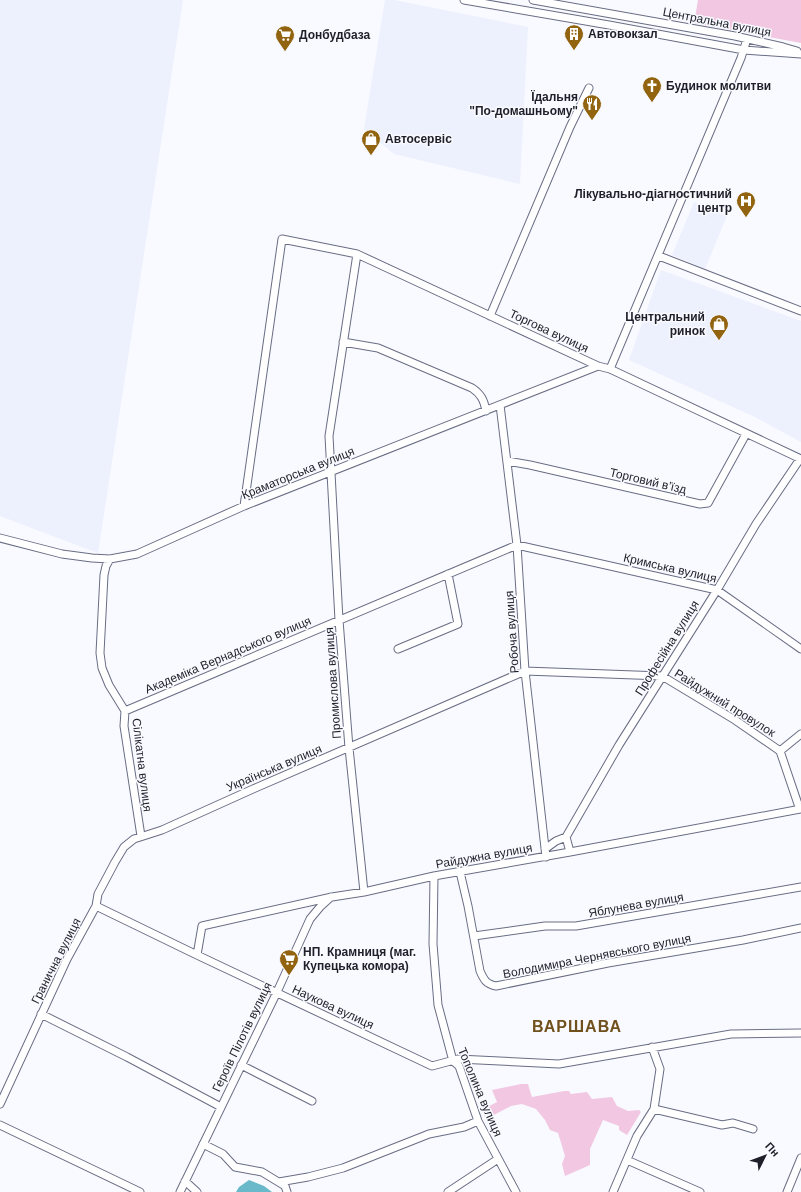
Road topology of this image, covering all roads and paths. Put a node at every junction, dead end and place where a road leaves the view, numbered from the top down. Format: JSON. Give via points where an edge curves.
{"nodes":[{"id":1,"x":464,"y":0,"type":"edge"},
{"id":2,"x":533,"y":0,"type":"edge"},
{"id":3,"x":747,"y":39,"type":"junction"},
{"id":4,"x":744,"y":50,"type":"junction"},
{"id":5,"x":801,"y":54,"type":"edge"},
{"id":6,"x":589,"y":88,"type":"dead end"},
{"id":7,"x":357,"y":254,"type":"junction"},
{"id":8,"x":659,"y":256,"type":"junction"},
{"id":9,"x":801,"y":311,"type":"edge"},
{"id":10,"x":490,"y":316,"type":"junction"},
{"id":11,"x":343,"y":342,"type":"junction"},
{"id":12,"x":598,"y":366,"type":"junction"},
{"id":13,"x":610,"y":369,"type":"junction"},
{"id":14,"x":500,"y":405,"type":"junction"},
{"id":15,"x":486,"y":411,"type":"junction"},
{"id":16,"x":746,"y":434,"type":"junction"},
{"id":17,"x":800,"y":459,"type":"edge"},
{"id":18,"x":507,"y":461,"type":"junction"},
{"id":19,"x":330,"y":472,"type":"junction"},
{"id":20,"x":244,"y":506,"type":"junction"},
{"id":21,"x":0,"y":538,"type":"edge"},
{"id":22,"x":517,"y":545,"type":"junction"},
{"id":23,"x":110,"y":560,"type":"junction"},
{"id":24,"x":448,"y":574,"type":"junction"},
{"id":25,"x":717,"y":590,"type":"junction"},
{"id":26,"x":339,"y":620,"type":"junction"},
{"id":27,"x":398,"y":649,"type":"dead end"},
{"id":28,"x":801,"y":649,"type":"edge"},
{"id":29,"x":525,"y":671,"type":"junction"},
{"id":30,"x":662,"y":676,"type":"junction"},
{"id":31,"x":125,"y":711,"type":"junction"},
{"id":32,"x":801,"y":734,"type":"edge"},
{"id":33,"x":349,"y":748,"type":"junction"},
{"id":34,"x":780,"y":751,"type":"junction"},
{"id":35,"x":801,"y":808,"type":"edge"},
{"id":36,"x":141,"y":836,"type":"junction"},
{"id":37,"x":566,"y":837,"type":"junction"},
{"id":38,"x":570,"y":852,"type":"junction"},
{"id":39,"x":545,"y":853,"type":"junction"},
{"id":40,"x":460,"y":872,"type":"junction"},
{"id":41,"x":434,"y":876,"type":"junction"},
{"id":42,"x":801,"y":886,"type":"edge"},
{"id":43,"x":364,"y":892,"type":"junction"},
{"id":44,"x":332,"y":897,"type":"junction"},
{"id":45,"x":96,"y":906,"type":"junction"},
{"id":46,"x":801,"y":928,"type":"edge"},
{"id":47,"x":474,"y":936,"type":"junction"},
{"id":48,"x":197,"y":955,"type":"junction"},
{"id":49,"x":277,"y":992,"type":"junction"},
{"id":50,"x":41,"y":1014,"type":"junction"},
{"id":51,"x":801,"y":1033,"type":"edge"},
{"id":52,"x":652,"y":1047,"type":"junction"},
{"id":53,"x":453,"y":1061,"type":"junction"},
{"id":54,"x":241,"y":1066,"type":"junction"},
{"id":55,"x":312,"y":1101,"type":"dead end"},
{"id":56,"x":0,"y":1104,"type":"edge"},
{"id":57,"x":221,"y":1107,"type":"junction"},
{"id":58,"x":654,"y":1109,"type":"junction"},
{"id":59,"x":478,"y":1121,"type":"junction"},
{"id":60,"x":0,"y":1125,"type":"edge"},
{"id":61,"x":753,"y":1129,"type":"dead end"},
{"id":62,"x":203,"y":1144,"type":"junction"},
{"id":63,"x":801,"y":1158,"type":"edge"},
{"id":64,"x":498,"y":1159,"type":"junction"},
{"id":65,"x":627,"y":1160,"type":"junction"},
{"id":66,"x":185,"y":1181,"type":"junction"},
{"id":67,"x":279,"y":1182,"type":"junction"},
{"id":68,"x":140,"y":1192,"type":"edge"},
{"id":69,"x":180,"y":1192,"type":"edge"},
{"id":70,"x":197,"y":1192,"type":"edge"},
{"id":71,"x":287,"y":1192,"type":"edge"},
{"id":72,"x":448,"y":1192,"type":"edge"},
{"id":73,"x":516,"y":1192,"type":"edge"},
{"id":74,"x":614,"y":1192,"type":"edge"},
{"id":75,"x":700,"y":1192,"type":"edge"},
{"id":76,"x":787,"y":1192,"type":"edge"}],
"edges":[{"from":1,"to":4,"type":"street","name":"Центральна вулиця"},
{"from":2,"to":3,"type":"street","name":"Центральна вулиця"},
{"from":3,"to":4,"type":"street"},
{"from":3,"to":5,"type":"street","name":"Центральна вулиця"},
{"from":4,"to":5,"type":"street","name":"Центральна вулиця"},
{"from":4,"to":8,"type":"street"},
{"from":6,"to":10,"type":"street"},
{"from":7,"to":10,"type":"street","name":"Торгова вулиця"},
{"from":7,"to":11,"type":"street","name":"Промислова вулиця"},
{"from":7,"to":20,"type":"street","name":"Торгова вулиця","via":[[282,239]]},
{"from":8,"to":9,"type":"street"},
{"from":8,"to":13,"type":"street"},
{"from":10,"to":12,"type":"street","name":"Торгова вулиця"},
{"from":11,"to":15,"type":"street","via":[[378,348],[472,388],[480,394]]},
{"from":11,"to":19,"type":"street","name":"Промислова вулиця","via":[[329,436]]},
{"from":12,"to":13,"type":"street","name":"Торгова вулиця"},
{"from":12,"to":14,"type":"street","name":"Краматорська вулиця"},
{"from":13,"to":16,"type":"street","name":"Торгова вулиця"},
{"from":14,"to":15,"type":"street","name":"Краматорська вулиця"},
{"from":14,"to":18,"type":"street","name":"Робоча вулиця"},
{"from":15,"to":19,"type":"street","name":"Краматорська вулиця"},
{"from":16,"to":17,"type":"street","name":"Торгова вулиця"},
{"from":16,"to":18,"type":"street","name":"Торговий в’їзд","via":[[708,503],[700,504]]},
{"from":17,"to":25,"type":"street","name":"Професійна вулиця","via":[[756,524]]},
{"from":18,"to":22,"type":"street","name":"Робоча вулиця"},
{"from":19,"to":20,"type":"street","name":"Краматорська вулиця"},
{"from":19,"to":26,"type":"street","name":"Промислова вулиця"},
{"from":20,"to":23,"type":"street","name":"Краматорська вулиця","via":[[137,554]]},
{"from":21,"to":23,"type":"street","name":"Краматорська вулиця","via":[[62,554]]},
{"from":22,"to":24,"type":"street","name":"Академіка Вернадського вулиця"},
{"from":22,"to":25,"type":"street","name":"Кримська вулиця"},
{"from":22,"to":29,"type":"street","name":"Робоча вулиця"},
{"from":23,"to":31,"type":"street","name":"Сілікатна вулиця","via":[[104,575],[100,653],[102,668],[109,685]]},
{"from":24,"to":26,"type":"street","name":"Академіка Вернадського вулиця"},
{"from":24,"to":27,"type":"street","via":[[458,624]]},
{"from":25,"to":28,"type":"street","name":"Кримська вулиця"},
{"from":25,"to":30,"type":"street","name":"Професійна вулиця"},
{"from":26,"to":31,"type":"street","name":"Академіка Вернадського вулиця"},
{"from":26,"to":33,"type":"street","name":"Промислова вулиця"},
{"from":29,"to":30,"type":"street","name":"Райдужний провулок"},
{"from":29,"to":33,"type":"street","name":"Українська вулиця"},
{"from":29,"to":39,"type":"street","name":"Робоча вулиця"},
{"from":30,"to":34,"type":"street","name":"Райдужний провулок","via":[[735,720]]},
{"from":30,"to":37,"type":"street","name":"Професійна вулиця"},
{"from":31,"to":36,"type":"street","name":"Сілікатна вулиця","via":[[124,726]]},
{"from":32,"to":34,"type":"street"},
{"from":33,"to":36,"type":"street","name":"Українська вулиця","via":[[162,830]]},
{"from":33,"to":43,"type":"street","name":"Промислова вулиця"},
{"from":34,"to":35,"type":"street","name":"Райдужний провулок"},
{"from":35,"to":38,"type":"street","name":"Райдужна вулиця"},
{"from":36,"to":45,"type":"street","name":"Гранична вулиця","via":[[124,847],[98,894]]},
{"from":37,"to":38,"type":"street"},
{"from":37,"to":39,"type":"street","via":[[556,840]]},
{"from":38,"to":39,"type":"street","name":"Райдужна вулиця"},
{"from":39,"to":40,"type":"street","name":"Райдужна вулиця"},
{"from":40,"to":41,"type":"street","name":"Райдужна вулиця"},
{"from":40,"to":47,"type":"street","name":"Володимира Чернявського вулиця"},
{"from":41,"to":43,"type":"street","name":"Райдужна вулиця"},
{"from":41,"to":53,"type":"street","name":"Тополина вулиця","via":[[433,944],[438,1005]]},
{"from":42,"to":47,"type":"street","name":"Яблунева вулиця","via":[[576,926],[545,926]]},
{"from":43,"to":44,"type":"street","name":"Райдужна вулиця"},
{"from":44,"to":48,"type":"street","name":"Райдужна вулиця","via":[[202,926]]},
{"from":44,"to":49,"type":"street","name":"Героїв Пілотів вулиця","via":[[310,919]]},
{"from":45,"to":48,"type":"street","name":"Наукова вулиця"},
{"from":45,"to":50,"type":"street","name":"Гранична вулиця"},
{"from":46,"to":47,"type":"street","name":"Володимира Чернявського вулиця","via":[[496,986],[484,980],[480,971]]},
{"from":48,"to":49,"type":"street","name":"Наукова вулиця"},
{"from":49,"to":53,"type":"street","name":"Наукова вулиця","via":[[432,1066]]},
{"from":49,"to":54,"type":"street","name":"Героїв Пілотів вулиця"},
{"from":50,"to":56,"type":"street","name":"Гранична вулиця"},
{"from":50,"to":57,"type":"street"},
{"from":51,"to":52,"type":"street","name":"Наукова вулиця","via":[[731,1034]]},
{"from":52,"to":53,"type":"street","name":"Наукова вулиця","via":[[559,1064],[458,1059]]},
{"from":52,"to":58,"type":"street","via":[[660,1069]]},
{"from":53,"to":59,"type":"street","name":"Тополина вулиця","via":[[459,1066]]},
{"from":54,"to":55,"type":"street"},
{"from":54,"to":57,"type":"street","name":"Героїв Пілотів вулиця"},
{"from":57,"to":62,"type":"street","name":"Героїв Пілотів вулиця"},
{"from":58,"to":61,"type":"street","via":[[722,1125],[733,1123]]},
{"from":58,"to":65,"type":"street"},
{"from":59,"to":64,"type":"street","name":"Тополина вулиця"},
{"from":59,"to":67,"type":"street","via":[[464,1127],[429,1134],[343,1168],[308,1178]]},
{"from":60,"to":68,"type":"street"},
{"from":62,"to":66,"type":"street","name":"Героїв Пілотів вулиця"},
{"from":62,"to":67,"type":"street","via":[[223,1154],[235,1167],[262,1172]]},
{"from":63,"to":76,"type":"street"},
{"from":64,"to":72,"type":"street"},
{"from":64,"to":73,"type":"street","name":"Тополина вулиця"},
{"from":65,"to":74,"type":"street"},
{"from":65,"to":75,"type":"street"},
{"from":66,"to":69,"type":"street","name":"Героїв Пілотів вулиця"},
{"from":66,"to":70,"type":"street"},
{"from":67,"to":71,"type":"street","via":[[285,1186]]}]}
